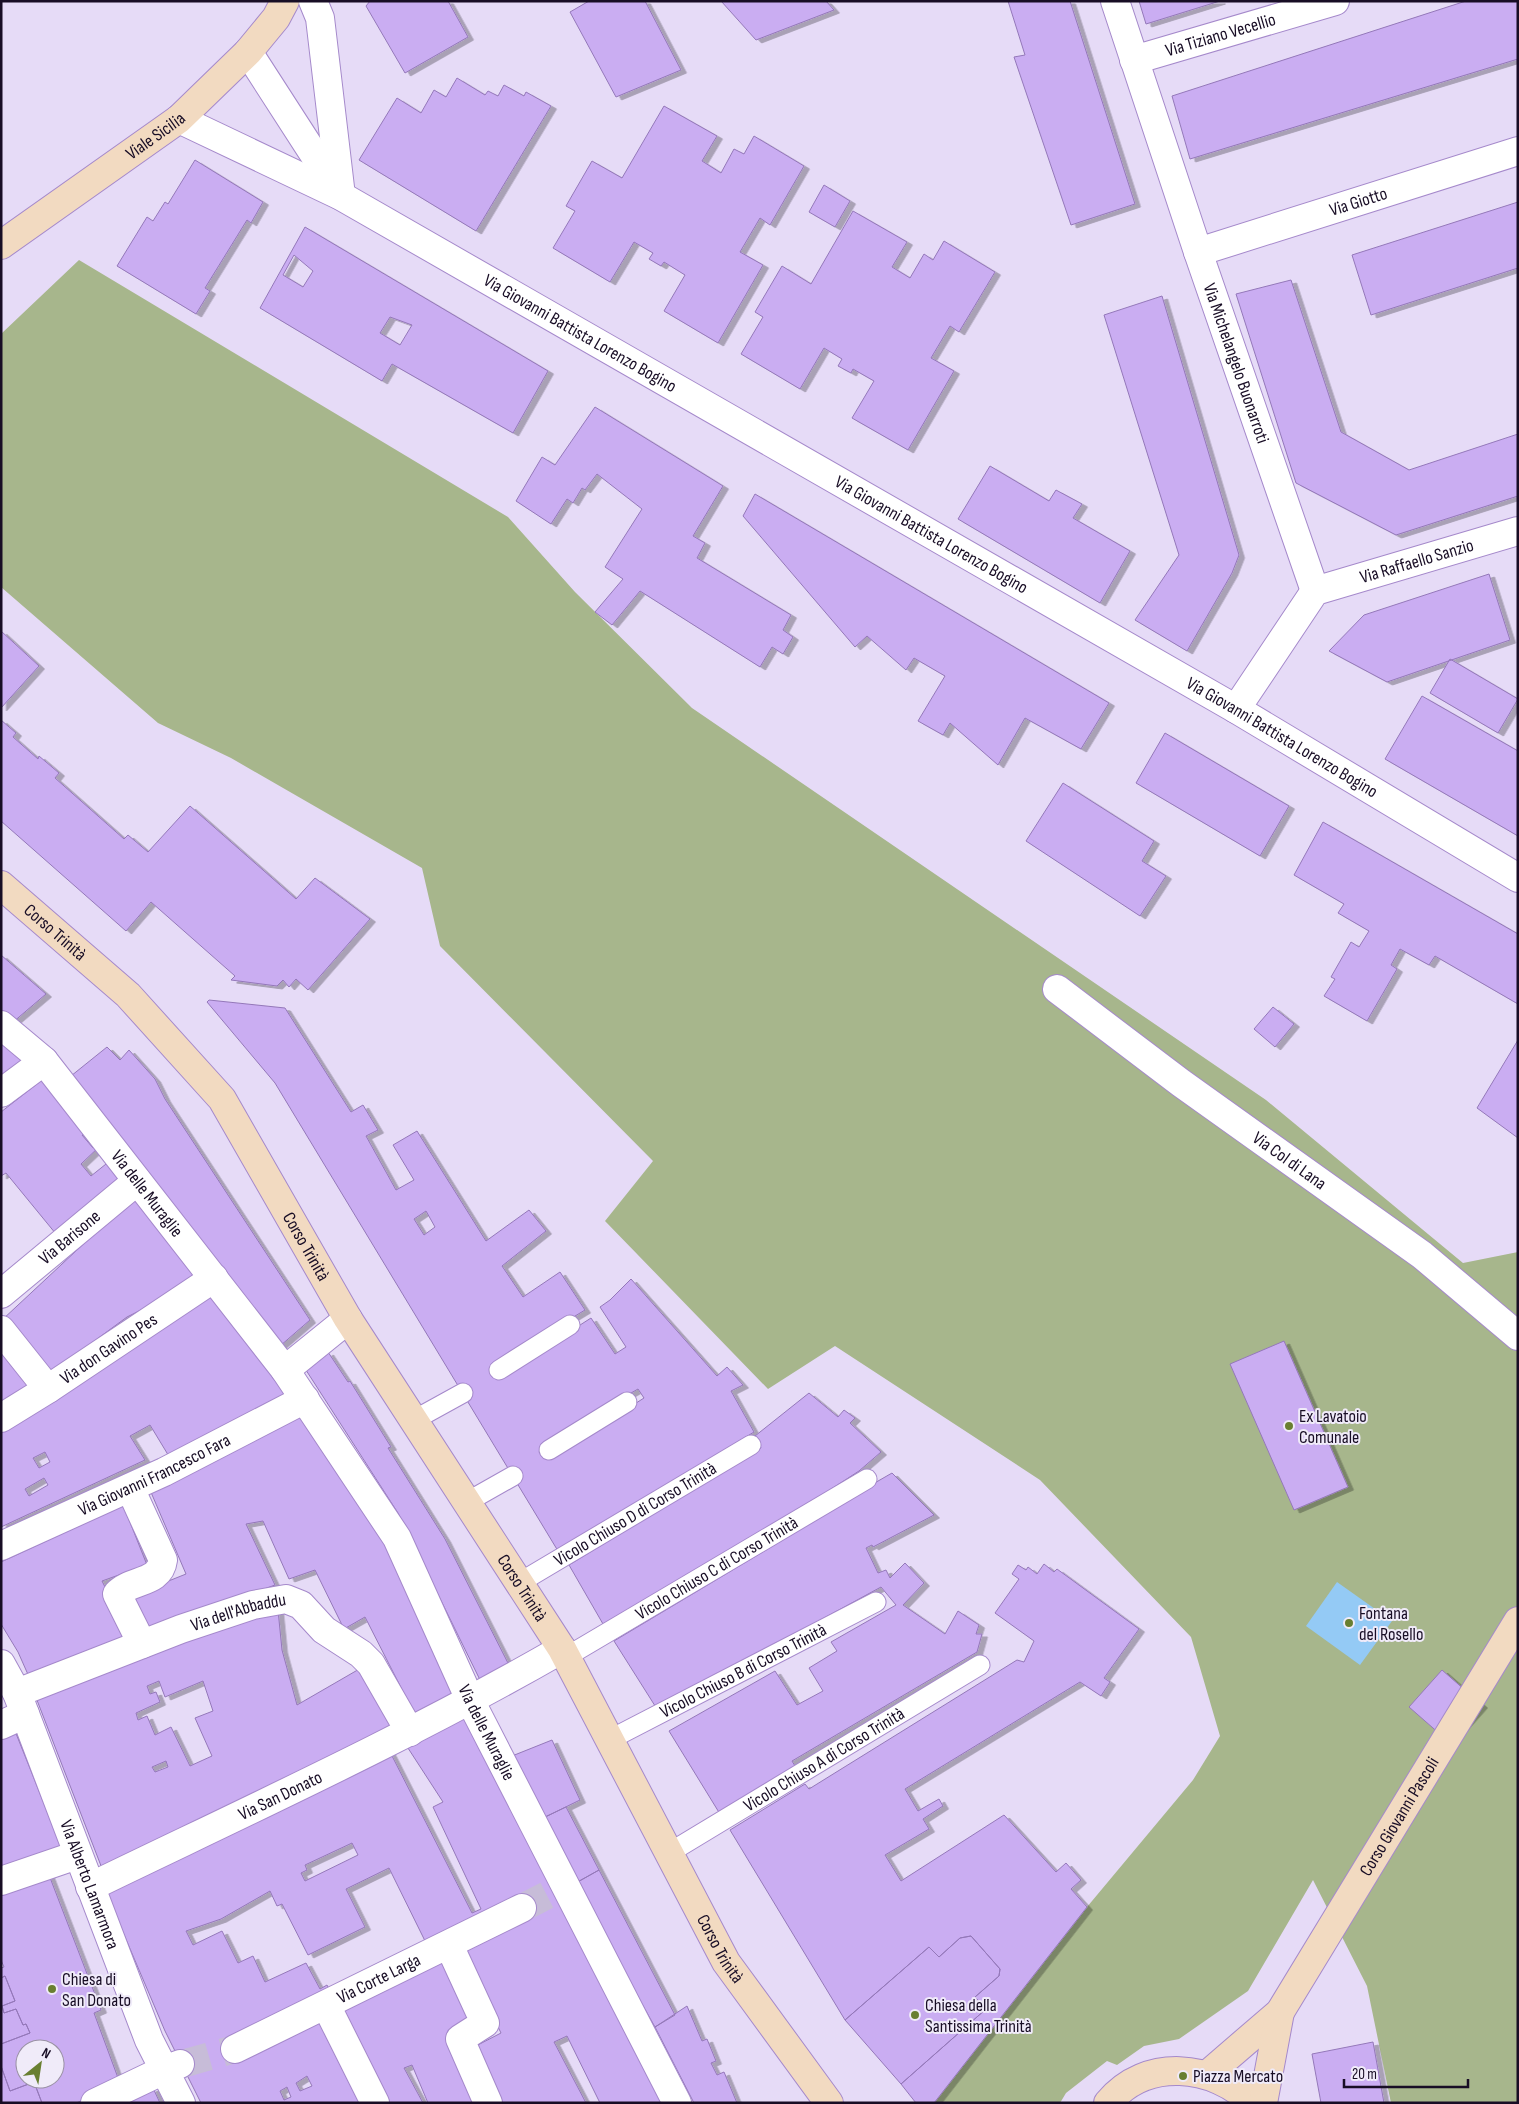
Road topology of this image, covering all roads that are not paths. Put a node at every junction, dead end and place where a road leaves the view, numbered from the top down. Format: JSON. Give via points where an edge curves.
{"nodes":[{"id":1,"x":285,"y":1,"type":"edge"},
{"id":2,"x":313,"y":1,"type":"edge"},
{"id":3,"x":1115,"y":1,"type":"edge"},
{"id":4,"x":1335,"y":1,"type":"edge"},
{"id":5,"x":248,"y":52,"type":"junction"},
{"id":6,"x":1134,"y":60,"type":"junction"},
{"id":7,"x":179,"y":120,"type":"junction"},
{"id":8,"x":1518,"y":151,"type":"edge"},
{"id":9,"x":341,"y":196,"type":"junction"},
{"id":10,"x":1,"y":245,"type":"edge"},
{"id":11,"x":1198,"y":252,"type":"junction"},
{"id":12,"x":1518,"y":531,"type":"edge"},
{"id":13,"x":1316,"y":591,"type":"junction"},
{"id":14,"x":1236,"y":709,"type":"junction"},
{"id":15,"x":1518,"y":878,"type":"edge"},
{"id":16,"x":1,"y":884,"type":"edge"},
{"id":17,"x":1057,"y":989,"type":"dead end"},
{"id":18,"x":1,"y":1025,"type":"edge"},
{"id":19,"x":44,"y":1061,"type":"junction"},
{"id":20,"x":1,"y":1094,"type":"edge"},
{"id":21,"x":137,"y":1181,"type":"junction"},
{"id":22,"x":214,"y":1278,"type":"junction"},
{"id":23,"x":1,"y":1294,"type":"edge"},
{"id":24,"x":348,"y":1319,"type":"junction"},
{"id":25,"x":570,"y":1325,"type":"dead end"},
{"id":26,"x":1,"y":1330,"type":"edge"},
{"id":27,"x":1518,"y":1336,"type":"edge"},
{"id":28,"x":285,"y":1370,"type":"junction"},
{"id":29,"x":499,"y":1370,"type":"dead end"},
{"id":30,"x":48,"y":1389,"type":"junction"},
{"id":31,"x":463,"y":1393,"type":"dead end"},
{"id":32,"x":305,"y":1399,"type":"junction"},
{"id":33,"x":627,"y":1402,"type":"dead end"},
{"id":34,"x":1,"y":1418,"type":"edge"},
{"id":35,"x":414,"y":1420,"type":"junction"},
{"id":36,"x":751,"y":1445,"type":"dead end"},
{"id":37,"x":549,"y":1450,"type":"dead end"},
{"id":38,"x":513,"y":1476,"type":"dead end"},
{"id":39,"x":867,"y":1479,"type":"dead end"},
{"id":40,"x":130,"y":1488,"type":"junction"},
{"id":41,"x":467,"y":1502,"type":"junction"},
{"id":42,"x":1,"y":1546,"type":"edge"},
{"id":43,"x":519,"y":1582,"type":"junction"},
{"id":44,"x":876,"y":1602,"type":"dead end"},
{"id":45,"x":1518,"y":1620,"type":"edge"},
{"id":46,"x":142,"y":1644,"type":"junction"},
{"id":47,"x":564,"y":1653,"type":"junction"},
{"id":48,"x":1,"y":1664,"type":"edge"},
{"id":49,"x":980,"y":1665,"type":"dead end"},
{"id":50,"x":471,"y":1702,"type":"junction"},
{"id":51,"x":15,"y":1711,"type":"edge"},
{"id":52,"x":410,"y":1732,"type":"junction"},
{"id":53,"x":609,"y":1740,"type":"junction"},
{"id":54,"x":669,"y":1853,"type":"junction"},
{"id":55,"x":77,"y":1855,"type":"junction"},
{"id":56,"x":1,"y":1881,"type":"edge"},
{"id":57,"x":90,"y":1887,"type":"junction"},
{"id":58,"x":522,"y":1908,"type":"tunnel mouth"},
{"id":59,"x":449,"y":1945,"type":"junction"},
{"id":60,"x":326,"y":2005,"type":"junction"},
{"id":61,"x":1280,"y":2012,"type":"junction"},
{"id":62,"x":235,"y":2049,"type":"tunnel mouth"},
{"id":63,"x":173,"y":2067,"type":"junction"},
{"id":64,"x":1208,"y":2074,"type":"junction"},
{"id":65,"x":95,"y":2103,"type":"edge"},
{"id":66,"x":181,"y":2103,"type":"edge"},
{"id":67,"x":376,"y":2103,"type":"edge"},
{"id":68,"x":488,"y":2103,"type":"edge"},
{"id":69,"x":677,"y":2103,"type":"edge"},
{"id":70,"x":829,"y":2103,"type":"edge"},
{"id":71,"x":1108,"y":2103,"type":"edge"},
{"id":72,"x":1253,"y":2103,"type":"edge"},
{"id":73,"x":1263,"y":2103,"type":"edge"}],
"edges":[{"from":1,"to":5,"type":"main road","name":"Viale Sicilia","via":[[276,18]]},
{"from":2,"to":9,"type":"street","via":[[320,18]]},
{"from":3,"to":6,"type":"street","name":"Via Michelangelo Buonarroti"},
{"from":4,"to":6,"type":"street","name":"Via Tiziano Vecellio"},
{"from":5,"to":7,"type":"main road","name":"Viale Sicilia"},
{"from":5,"to":9,"type":"street","name":"Via Giovanni Battista Lorenzo Bogino"},
{"from":6,"to":11,"type":"street","name":"Via Michelangelo Buonarroti"},
{"from":7,"to":9,"type":"street","name":"Via Giovanni Battista Lorenzo Bogino"},
{"from":7,"to":10,"type":"main road","name":"Viale Sicilia"},
{"from":8,"to":11,"type":"street","name":"Via Giotto"},
{"from":9,"to":14,"type":"street","name":"Via Giovanni Battista Lorenzo Bogino"},
{"from":11,"to":13,"type":"street","name":"Via Michelangelo Buonarroti"},
{"from":12,"to":13,"type":"street","name":"Via Raffaello Sanzio"},
{"from":13,"to":14,"type":"street"},
{"from":14,"to":15,"type":"street","name":"Via Giovanni Battista Lorenzo Bogino"},
{"from":16,"to":24,"type":"main road","name":"Corso Trinità","via":[[128,995],[222,1099]]},
{"from":17,"to":27,"type":"street","name":"Via Col di Lana","via":[[1181,1083],[1422,1256]]},
{"from":18,"to":19,"type":"street","name":"Via delle Muraglie"},
{"from":19,"to":20,"type":"street"},
{"from":19,"to":21,"type":"street","name":"Via delle Muraglie"},
{"from":21,"to":22,"type":"street","name":"Via delle Muraglie"},
{"from":21,"to":23,"type":"street","name":"Via Barisone"},
{"from":22,"to":28,"type":"street","name":"Via delle Muraglie"},
{"from":22,"to":30,"type":"street","name":"Via don Gavino Pes"},
{"from":24,"to":28,"type":"street"},
{"from":24,"to":35,"type":"main road","name":"Corso Trinità"},
{"from":25,"to":29,"type":"lane"},
{"from":26,"to":30,"type":"street"},
{"from":28,"to":32,"type":"street","name":"Via delle Muraglie"},
{"from":30,"to":34,"type":"street","name":"Via don Gavino Pes"},
{"from":31,"to":35,"type":"lane"},
{"from":32,"to":40,"type":"street","name":"Via Giovanni Francesco Fara"},
{"from":32,"to":50,"type":"street","name":"Via delle Muraglie","via":[[397,1538]]},
{"from":33,"to":37,"type":"lane"},
{"from":35,"to":41,"type":"main road","name":"Corso Trinità"},
{"from":36,"to":43,"type":"lane","name":"Vicolo Chiuso D di Corso Trinità"},
{"from":38,"to":41,"type":"lane"},
{"from":39,"to":47,"type":"lane","name":"Vicolo Chiuso C di Corso Trinità"},
{"from":40,"to":42,"type":"street","name":"Via Giovanni Francesco Fara"},
{"from":40,"to":46,"type":"street","via":[[163,1560],[162,1569],[156,1575],[117,1594]]},
{"from":41,"to":43,"type":"main road","name":"Corso Trinità"},
{"from":43,"to":47,"type":"main road","name":"Corso Trinità"},
{"from":44,"to":53,"type":"lane","name":"Vicolo Chiuso B di Corso Trinità"},
{"from":45,"to":61,"type":"main road","name":"Corso Giovanni Pascoli"},
{"from":46,"to":51,"type":"street","name":"Via dell'Abbaddu"},
{"from":46,"to":52,"type":"street","name":"Via dell'Abbaddu","via":[[253,1605],[286,1599],[301,1605],[324,1630],[372,1664]]},
{"from":47,"to":50,"type":"street"},
{"from":47,"to":53,"type":"main road","name":"Corso Trinità"},
{"from":48,"to":51,"type":"street","name":"Via Alberto Lamarmora"},
{"from":49,"to":54,"type":"lane","name":"Vicolo Chiuso A di Corso Trinità"},
{"from":50,"to":52,"type":"street","name":"Via San Donato"},
{"from":50,"to":69,"type":"street","name":"Via delle Muraglie","via":[[561,1888]]},
{"from":51,"to":55,"type":"street","name":"Via Alberto Lamarmora"},
{"from":52,"to":57,"type":"street","name":"Via San Donato"},
{"from":53,"to":54,"type":"main road","name":"Corso Trinità"},
{"from":54,"to":70,"type":"main road","name":"Corso Trinità","via":[[726,1962]]},
{"from":55,"to":56,"type":"street"},
{"from":55,"to":57,"type":"street","name":"Via Alberto Lamarmora"},
{"from":57,"to":63,"type":"street","name":"Via Alberto Lamarmora","via":[[149,2040]]},
{"from":58,"to":59,"type":"street","name":"Via Corte Larga"},
{"from":59,"to":60,"type":"street","name":"Via Corte Larga"},
{"from":59,"to":68,"type":"street","via":[[485,2023],[460,2039]]},
{"from":60,"to":62,"type":"street","name":"Via Corte Larga"},
{"from":60,"to":67,"type":"street"},
{"from":61,"to":64,"type":"main road","name":"Corso Giovanni Pascoli"},
{"from":61,"to":73,"type":"main road","name":"Corso Giovanni Pascoli"},
{"from":63,"to":65,"type":"street"},
{"from":63,"to":66,"type":"street","name":"Via Alberto Lamarmora"},
{"from":64,"to":71,"type":"main road","via":[[1176,2070],[1143,2077]]},
{"from":64,"to":72,"type":"main road","via":[[1238,2088]]}]}
